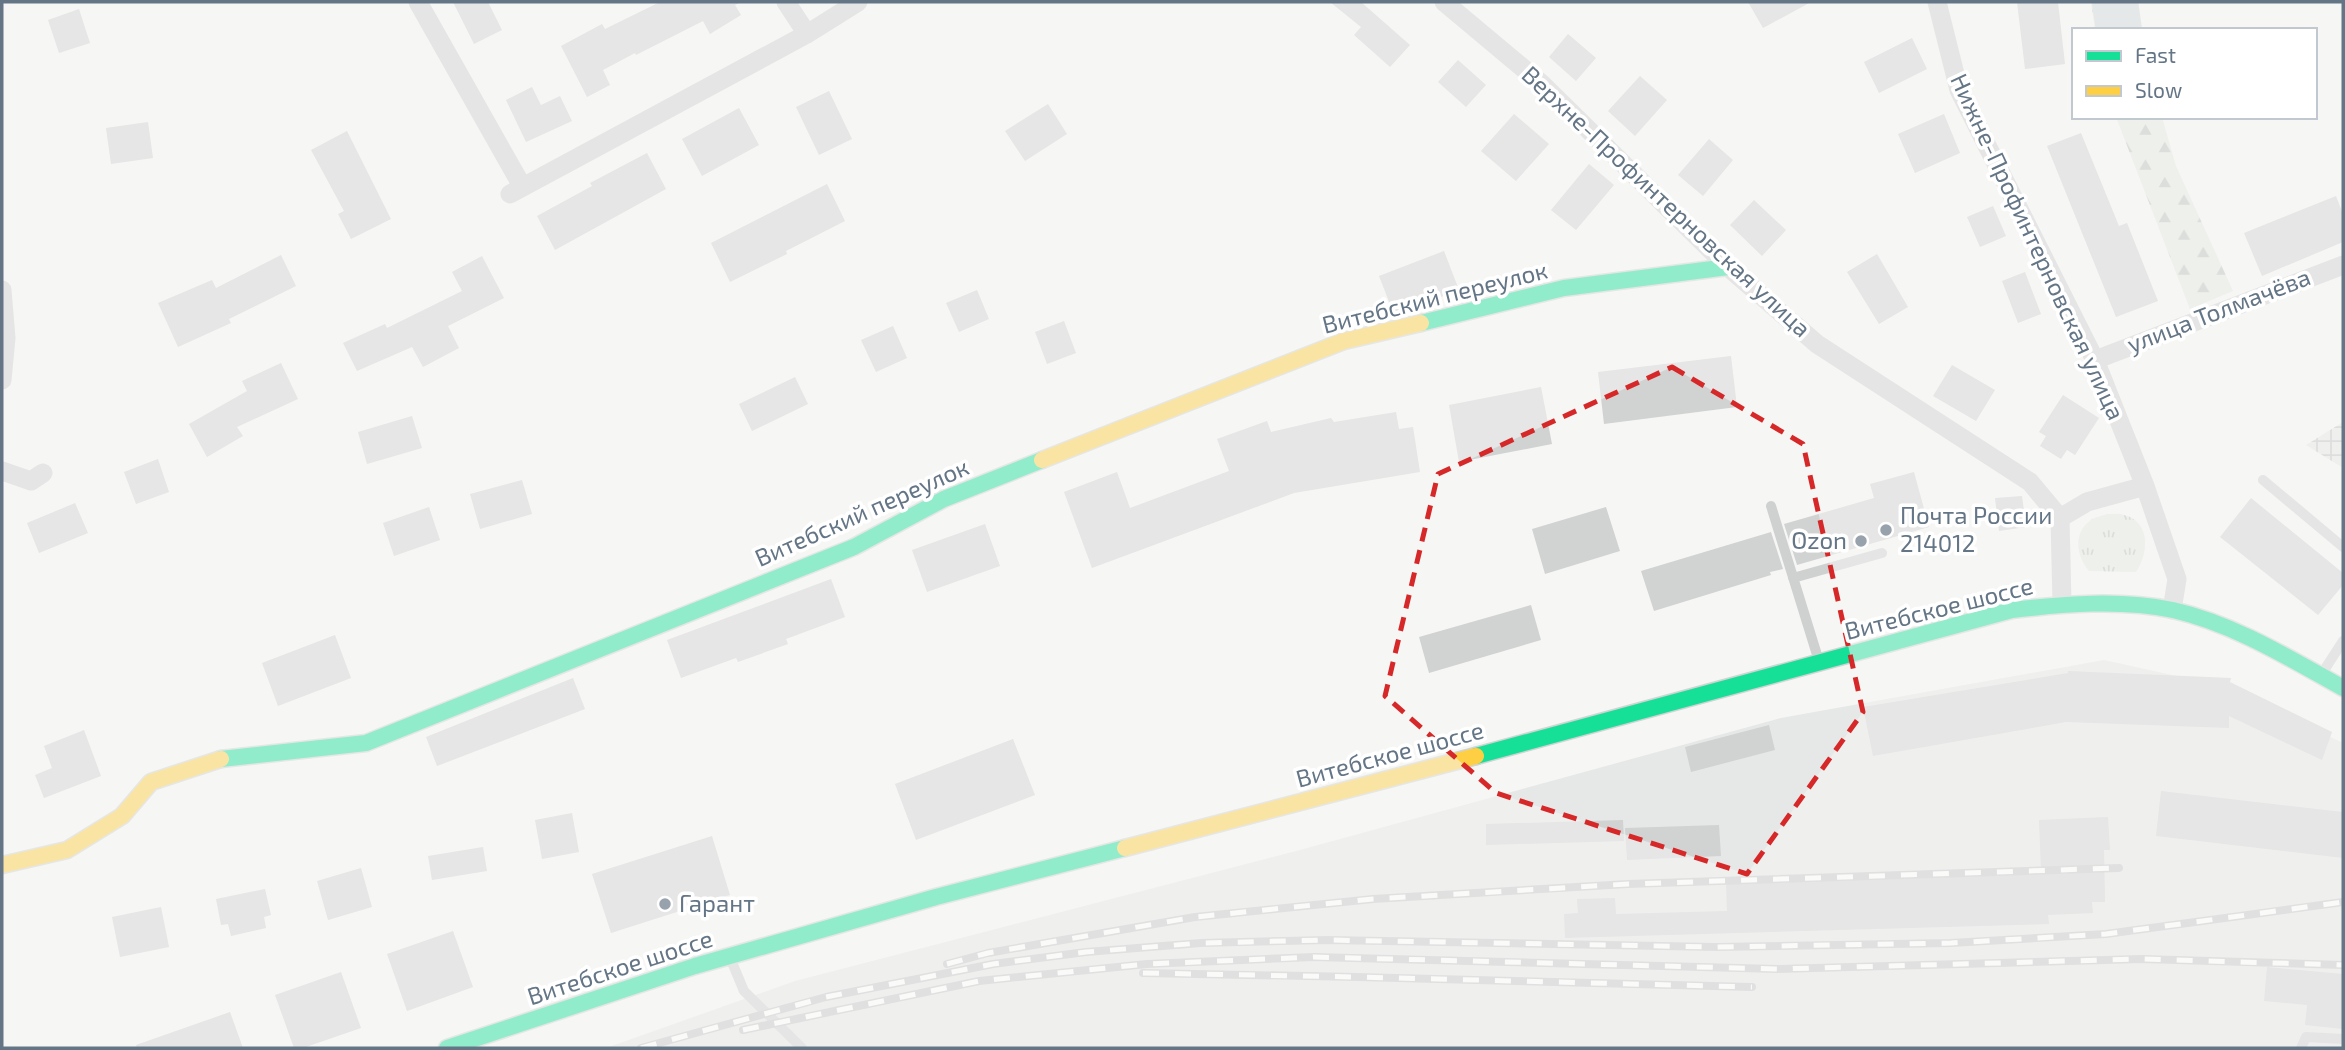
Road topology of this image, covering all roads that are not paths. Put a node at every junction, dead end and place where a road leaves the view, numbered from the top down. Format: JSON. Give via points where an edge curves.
{"nodes":[{"id":1,"x":418,"y":2,"type":"edge"},
{"id":2,"x":786,"y":2,"type":"edge"},
{"id":3,"x":859,"y":2,"type":"edge"},
{"id":4,"x":1444,"y":2,"type":"edge"},
{"id":5,"x":1937,"y":2,"type":"edge"},
{"id":6,"x":807,"y":34,"type":"junction"},
{"id":7,"x":2343,"y":265,"type":"edge"},
{"id":8,"x":1728,"y":267,"type":"junction"},
{"id":9,"x":2,"y":290,"type":"edge"},
{"id":10,"x":2095,"y":360,"type":"junction"},
{"id":11,"x":2,"y":380,"type":"edge"},
{"id":12,"x":2,"y":471,"type":"edge"},
{"id":13,"x":43,"y":473,"type":"dead end"},
{"id":14,"x":2263,"y":480,"type":"dead end"},
{"id":15,"x":2145,"y":486,"type":"junction"},
{"id":16,"x":1771,"y":506,"type":"dead end"},
{"id":17,"x":2060,"y":518,"type":"junction"},
{"id":18,"x":2343,"y":547,"type":"edge"},
{"id":19,"x":1882,"y":553,"type":"dead end"},
{"id":20,"x":1793,"y":578,"type":"junction"},
{"id":21,"x":2062,"y":604,"type":"junction"},
{"id":22,"x":2172,"y":610,"type":"junction"},
{"id":23,"x":2343,"y":641,"type":"edge"},
{"id":24,"x":1819,"y":662,"type":"junction"},
{"id":25,"x":2320,"y":676,"type":"junction"},
{"id":26,"x":2343,"y":688,"type":"edge"},
{"id":27,"x":2,"y":865,"type":"edge"},
{"id":28,"x":729,"y":956,"type":"junction"},
{"id":29,"x":2343,"y":1040,"type":"edge"},
{"id":30,"x":447,"y":1048,"type":"edge"},
{"id":31,"x":802,"y":1048,"type":"edge"},
{"id":32,"x":2301,"y":1048,"type":"edge"}],
"edges":[{"from":1,"to":6,"type":"street","via":[[516,190]]},
{"from":2,"to":6,"type":"street"},
{"from":3,"to":6,"type":"street"},
{"from":4,"to":8,"type":"street","name":"Верхне-Профинтерновская улица","via":[[1542,84]]},
{"from":5,"to":10,"type":"street","name":"Нижне-Профинтерновская улица","via":[[1959,90]]},
{"from":7,"to":10,"type":"street","name":"улица Толмачёва"},
{"from":8,"to":17,"type":"street","name":"Верхне-Профинтерновская улица","via":[[1817,344],[2031,482]]},
{"from":8,"to":27,"type":"main road","name":"Витебский переулок","via":[[1564,288],[1344,341],[944,499],[854,547],[366,743],[213,760],[151,782],[121,816],[67,850]]},
{"from":9,"to":11,"type":"street","via":[[6,338]]},
{"from":10,"to":15,"type":"street","name":"Нижне-Профинтерновская улица"},
{"from":12,"to":13,"type":"street","via":[[31,481]]},
{"from":14,"to":18,"type":"lane"},
{"from":15,"to":17,"type":"street","via":[[2087,502]]},
{"from":15,"to":22,"type":"street","name":"Нижне-Профинтерновская улица","via":[[2177,579]]},
{"from":16,"to":20,"type":"lane"},
{"from":17,"to":21,"type":"street"},
{"from":19,"to":20,"type":"lane"},
{"from":20,"to":24,"type":"lane"},
{"from":21,"to":22,"type":"main road","name":"Витебское шоссе"},
{"from":21,"to":24,"type":"main road","name":"Витебское шоссе","via":[[2012,610]]},
{"from":22,"to":25,"type":"main road","name":"Витебское шоссе","via":[[2231,631]]},
{"from":23,"to":25,"type":"lane"},
{"from":24,"to":28,"type":"main road","name":"Витебское шоссе"},
{"from":25,"to":26,"type":"main road","name":"Витебское шоссе"},
{"from":28,"to":30,"type":"main road","name":"Витебское шоссе"},
{"from":28,"to":31,"type":"lane","via":[[744,991]]},
{"from":29,"to":32,"type":"lane","via":[[2306,1037]]}]}
